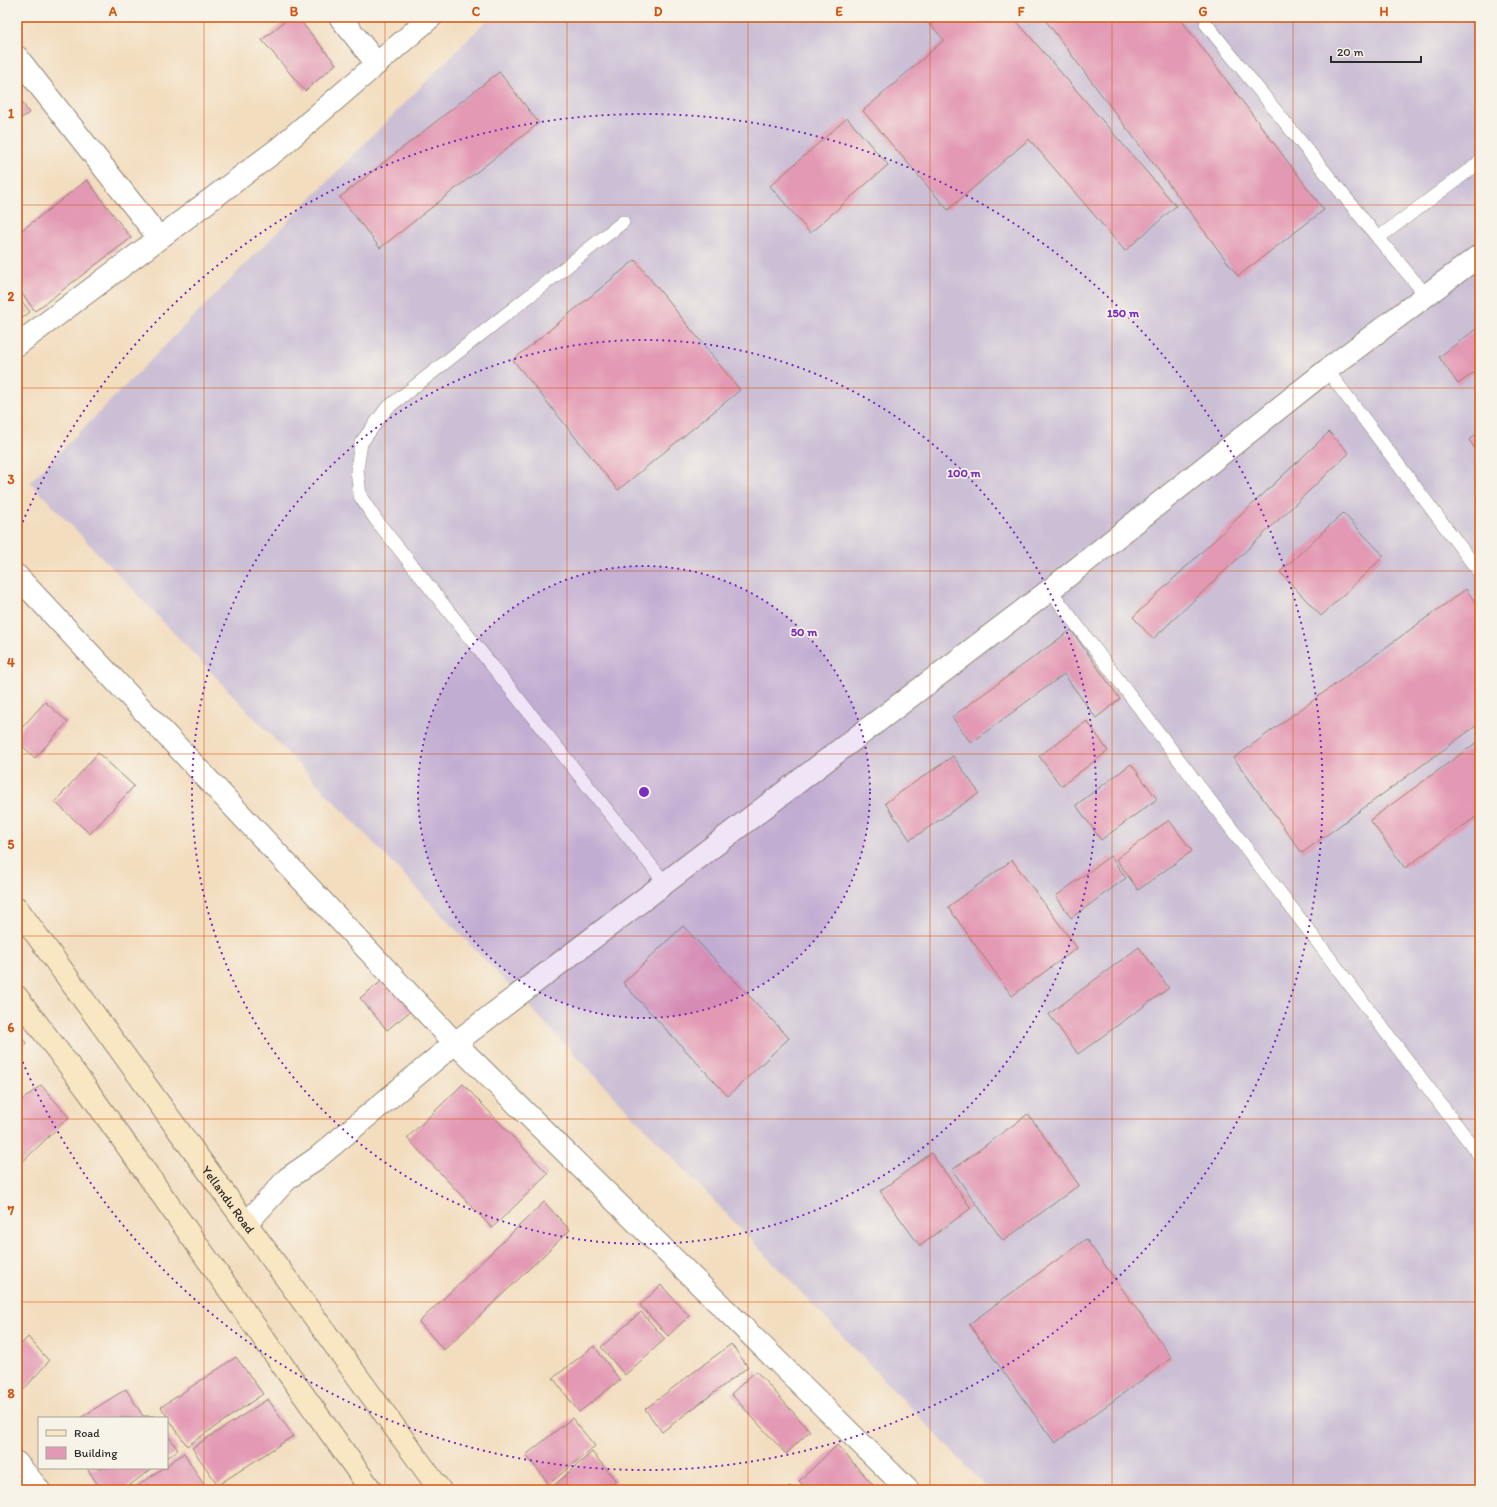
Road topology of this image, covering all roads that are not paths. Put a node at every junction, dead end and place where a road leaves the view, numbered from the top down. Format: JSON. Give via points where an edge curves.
{"nodes":[{"id":1,"x":340,"y":17,"type":"edge"},
{"id":2,"x":431,"y":17,"type":"edge"},
{"id":3,"x":1206,"y":24,"type":"dead end"},
{"id":4,"x":17,"y":57,"type":"edge"},
{"id":5,"x":377,"y":64,"type":"junction"},
{"id":6,"x":1480,"y":162,"type":"edge"},
{"id":7,"x":623,"y":222,"type":"dead end"},
{"id":8,"x":159,"y":238,"type":"junction"},
{"id":9,"x":1378,"y":238,"type":"junction"},
{"id":10,"x":1480,"y":255,"type":"edge"},
{"id":11,"x":1426,"y":295,"type":"junction"},
{"id":12,"x":17,"y":345,"type":"edge"},
{"id":13,"x":1326,"y":370,"type":"junction"},
{"id":14,"x":1480,"y":573,"type":"edge"},
{"id":15,"x":17,"y":576,"type":"edge"},
{"id":16,"x":1050,"y":590,"type":"junction"},
{"id":17,"x":665,"y":883,"type":"junction"},
{"id":18,"x":17,"y":908,"type":"edge"},
{"id":19,"x":17,"y":997,"type":"edge"},
{"id":20,"x":455,"y":1043,"type":"junction"},
{"id":21,"x":1480,"y":1156,"type":"edge"},
{"id":22,"x":247,"y":1223,"type":"junction"},
{"id":23,"x":17,"y":1463,"type":"edge"},
{"id":24,"x":39,"y":1490,"type":"edge"},
{"id":25,"x":371,"y":1490,"type":"edge"},
{"id":26,"x":440,"y":1490,"type":"edge"},
{"id":27,"x":908,"y":1490,"type":"edge"}],
"edges":[{"from":1,"to":5,"type":"street"},
{"from":2,"to":5,"type":"street"},
{"from":3,"to":9,"type":"lane"},
{"from":4,"to":8,"type":"street"},
{"from":5,"to":8,"type":"street","via":[[278,149]]},
{"from":6,"to":9,"type":"lane"},
{"from":7,"to":17,"type":"lane","via":[[386,409],[361,443],[357,469],[360,496],[376,520]]},
{"from":8,"to":12,"type":"street"},
{"from":9,"to":11,"type":"lane"},
{"from":10,"to":11,"type":"street"},
{"from":11,"to":13,"type":"street"},
{"from":13,"to":14,"type":"lane"},
{"from":13,"to":16,"type":"street"},
{"from":15,"to":20,"type":"street"},
{"from":16,"to":17,"type":"street"},
{"from":16,"to":21,"type":"lane"},
{"from":17,"to":20,"type":"street"},
{"from":18,"to":22,"type":"main road","name":"Yellandu Road"},
{"from":19,"to":25,"type":"main road","via":[[86,1088]]},
{"from":20,"to":22,"type":"street","via":[[317,1158],[288,1178]]},
{"from":20,"to":27,"type":"street"},
{"from":22,"to":26,"type":"main road","name":"Yellandu Road"},
{"from":23,"to":24,"type":"street"}]}
